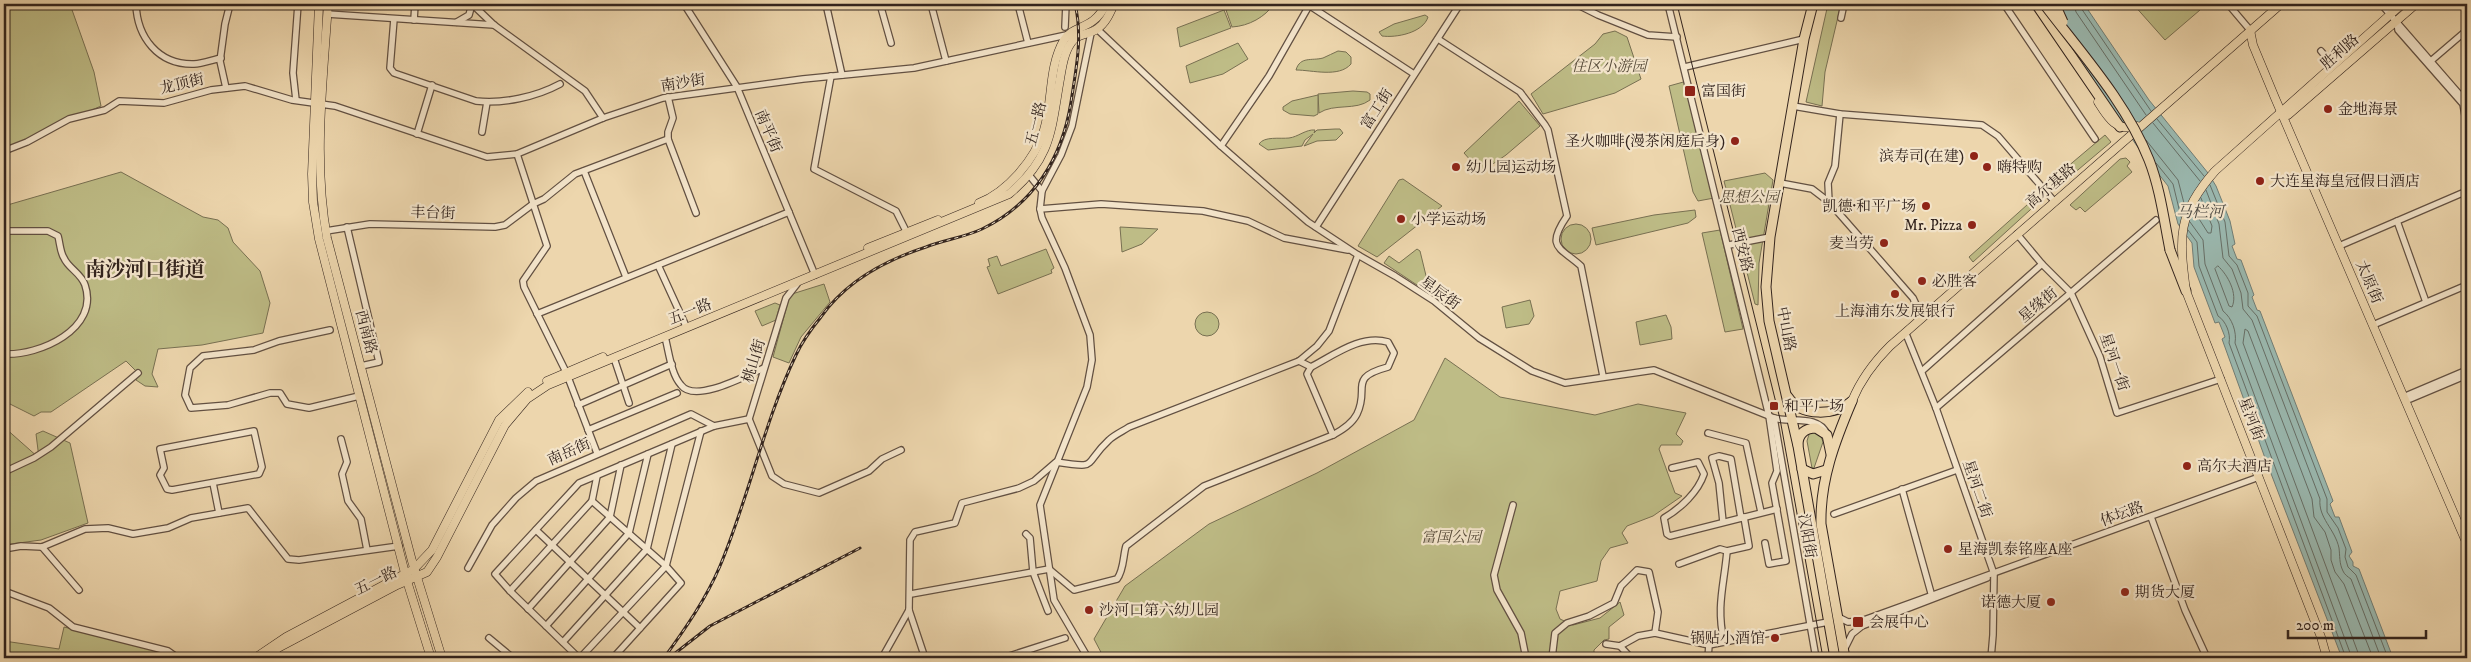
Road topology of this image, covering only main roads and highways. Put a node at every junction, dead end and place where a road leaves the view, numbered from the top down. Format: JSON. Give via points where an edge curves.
{"nodes":[{"id":1,"x":319,"y":4,"type":"edge"},
{"id":2,"x":328,"y":4,"type":"edge"},
{"id":3,"x":1106,"y":4,"type":"edge"},
{"id":4,"x":1114,"y":4,"type":"edge"},
{"id":5,"x":1813,"y":4,"type":"edge"},
{"id":6,"x":2031,"y":4,"type":"edge"},
{"id":7,"x":2036,"y":4,"type":"edge"},
{"id":8,"x":2044,"y":4,"type":"edge"},
{"id":9,"x":2055,"y":4,"type":"edge"},
{"id":10,"x":2281,"y":4,"type":"edge"},
{"id":11,"x":2402,"y":4,"type":"edge"},
{"id":12,"x":2416,"y":4,"type":"edge"},
{"id":13,"x":2250,"y":30,"type":"junction"},
{"id":14,"x":318,"y":103,"type":"junction"},
{"id":15,"x":2284,"y":111,"type":"junction"},
{"id":16,"x":2144,"y":124,"type":"junction"},
{"id":17,"x":2120,"y":127,"type":"junction"},
{"id":18,"x":2149,"y":159,"type":"junction"},
{"id":19,"x":908,"y":235,"type":"junction"},
{"id":20,"x":2181,"y":245,"type":"joint"},
{"id":21,"x":814,"y":273,"type":"junction"},
{"id":22,"x":2186,"y":291,"type":"junction"},
{"id":23,"x":567,"y":375,"type":"junction"},
{"id":24,"x":1786,"y":392,"type":"junction"},
{"id":25,"x":2408,"y":398,"type":"junction"},
{"id":26,"x":1852,"y":401,"type":"junction"},
{"id":27,"x":1798,"y":446,"type":"junction"},
{"id":28,"x":1831,"y":454,"type":"junction"},
{"id":29,"x":1802,"y":469,"type":"junction"},
{"id":30,"x":1826,"y":470,"type":"junction"},
{"id":31,"x":2467,"y":532,"type":"edge"},
{"id":32,"x":2467,"y":544,"type":"edge"},
{"id":33,"x":414,"y":569,"type":"junction"},
{"id":34,"x":407,"y":577,"type":"junction"},
{"id":35,"x":416,"y":577,"type":"junction"},
{"id":36,"x":1844,"y":655,"type":"edge"},
{"id":37,"x":255,"y":658,"type":"edge"},
{"id":38,"x":265,"y":658,"type":"edge"},
{"id":39,"x":431,"y":658,"type":"edge"},
{"id":40,"x":442,"y":658,"type":"edge"},
{"id":41,"x":1835,"y":658,"type":"edge"},
{"id":42,"x":2327,"y":658,"type":"edge"}],
"edges":[{"from":1,"to":14,"type":"main road","name":"西南路"},
{"from":2,"to":14,"type":"main road","name":"西南路"},
{"from":3,"to":19,"type":"main road","name":"五一路","via":[[1095,21],[1067,30],[1054,67],[1044,130],[1014,178],[985,201]]},
{"from":4,"to":19,"type":"main road","name":"五一路","via":[[1094,31],[1075,38],[1068,48],[1050,134],[1040,161],[1030,175],[1009,194]]},
{"from":5,"to":24,"type":"highway","name":"中山路","via":[[1804,39],[1766,270],[1767,305]]},
{"from":6,"to":17,"type":"main road","via":[[2110,120]]},
{"from":7,"to":17,"type":"highway"},
{"from":8,"to":18,"type":"highway","bridge":true,"via":[[2124,112]]},
{"from":9,"to":18,"type":"highway","bridge":true,"via":[[2060,17],[2130,117]]},
{"from":10,"to":13,"type":"main road","name":"高尔基路"},
{"from":11,"to":15,"type":"main road","name":"胜利路"},
{"from":12,"to":15,"type":"main road","name":"胜利路"},
{"from":13,"to":15,"type":"main road","name":"太原街"},
{"from":13,"to":16,"type":"main road","name":"高尔基路"},
{"from":14,"to":33,"type":"main road","name":"西南路","via":[[321,201],[326,231]]},
{"from":14,"to":34,"type":"main road","name":"西南路","via":[[313,202],[319,239]]},
{"from":15,"to":20,"type":"main road","name":"胜利路","via":[[2201,187],[2189,206]]},
{"from":15,"to":25,"type":"main road","name":"太原街"},
{"from":16,"to":17,"type":"main road"},
{"from":16,"to":26,"type":"main road","name":"高尔基路","via":[[1873,363]]},
{"from":18,"to":22,"type":"highway","bridge":true,"via":[[2170,250]]},
{"from":19,"to":21,"type":"main road","name":"五一路"},
{"from":20,"to":22,"type":"main road","name":"星河街"},
{"from":21,"to":23,"type":"main road","name":"五一路"},
{"from":21,"to":23,"type":"main road","name":"五一路"},
{"from":22,"to":42,"type":"main road","name":"星河街","via":[[2322,637]]},
{"from":23,"to":33,"type":"main road","name":"五一路","via":[[544,382],[524,395],[499,420],[432,550]]},
{"from":23,"to":35,"type":"main road","name":"五一路","via":[[527,399],[505,425],[437,557],[427,572]]},
{"from":24,"to":26,"type":"highway","via":[[1794,404],[1807,411],[1839,409]]},
{"from":24,"to":27,"type":"highway","name":"中山路","via":[[1790,423]]},
{"from":25,"to":31,"type":"main road","name":"太原街"},
{"from":25,"to":32,"type":"main road","name":"太原街"},
{"from":26,"to":28,"type":"highway"},
{"from":27,"to":28,"type":"highway","via":[[1800,435],[1811,428],[1820,429],[1827,435]]},
{"from":27,"to":29,"type":"highway","name":"中山路"},
{"from":28,"to":30,"type":"highway"},
{"from":29,"to":30,"type":"highway","via":[[1813,474]]},
{"from":29,"to":41,"type":"highway","name":"中山路"},
{"from":30,"to":36,"type":"highway","via":[[1821,524]]},
{"from":33,"to":34,"type":"main road","name":"五一路"},
{"from":33,"to":35,"type":"main road","name":"西南路"},
{"from":34,"to":35,"type":"main road","name":"五一路"},
{"from":34,"to":37,"type":"main road","name":"五一路","via":[[286,637]]},
{"from":34,"to":38,"type":"main road","name":"五一路"},
{"from":34,"to":39,"type":"main road","name":"西南路"},
{"from":35,"to":40,"type":"main road","name":"西南路"}]}
